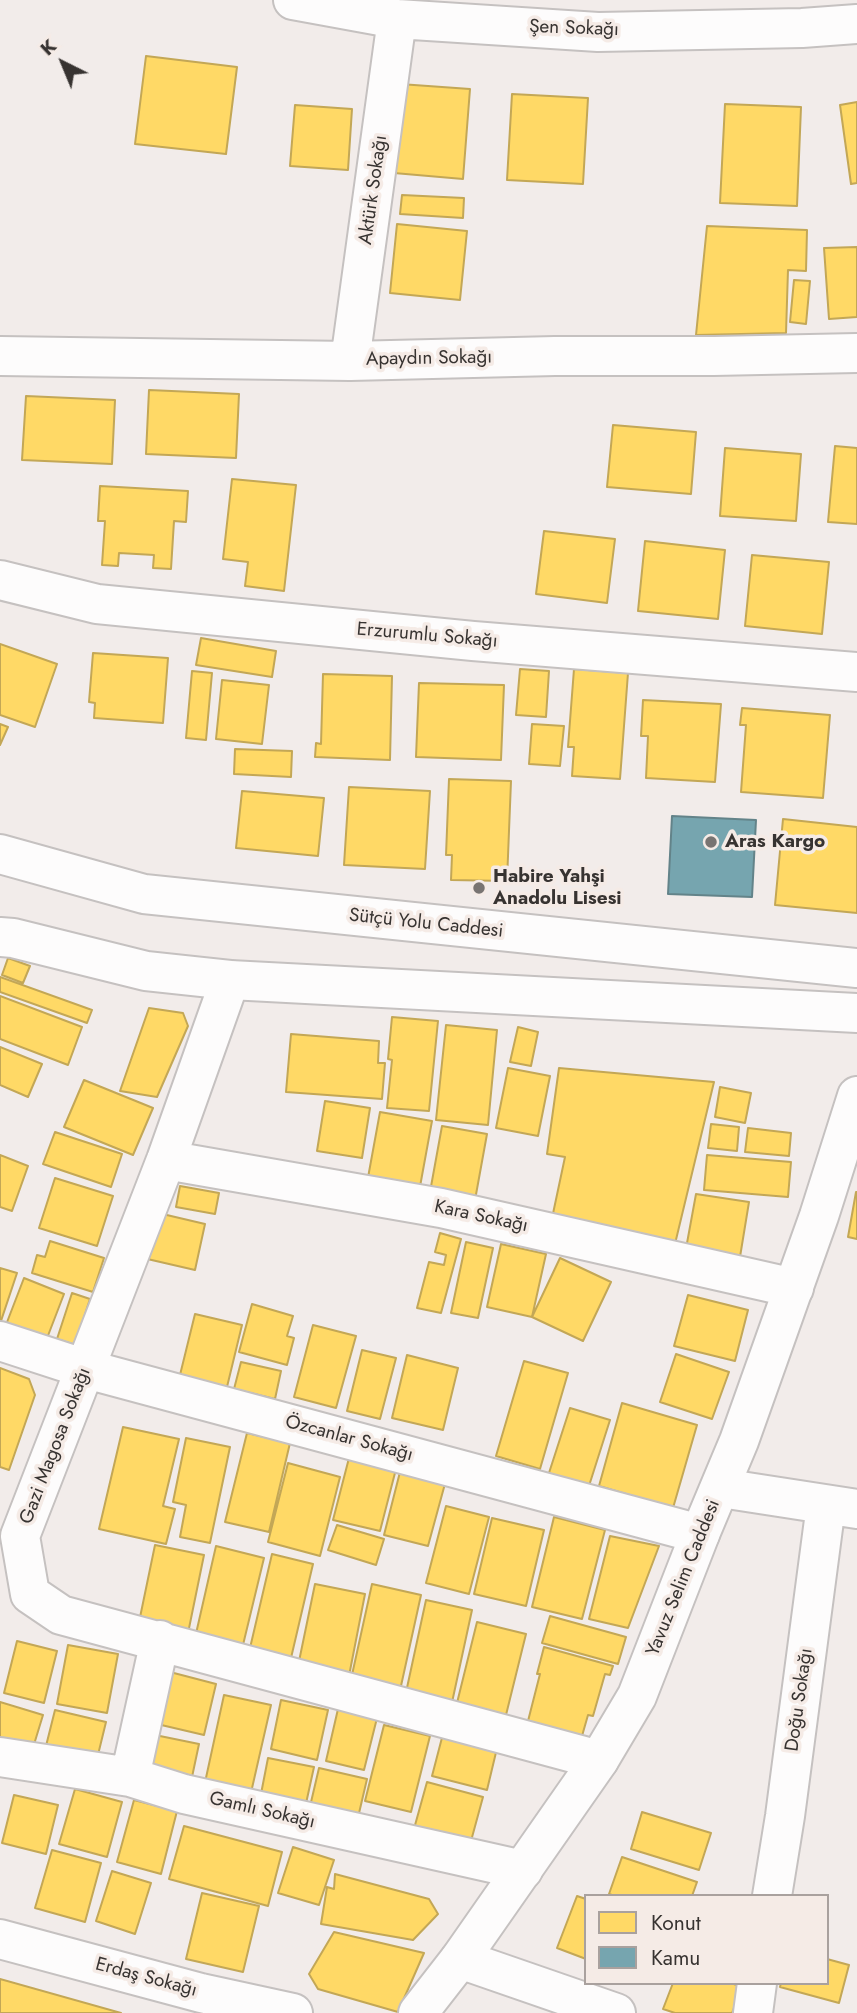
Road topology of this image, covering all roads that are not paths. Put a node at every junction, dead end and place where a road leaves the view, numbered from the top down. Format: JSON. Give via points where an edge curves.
{"nodes":[{"id":1,"x":293,"y":0,"type":"edge"},
{"id":2,"x":397,"y":19,"type":"junction"},
{"id":3,"x":857,"y":24,"type":"edge"},
{"id":4,"x":857,"y":353,"type":"edge"},
{"id":5,"x":0,"y":356,"type":"edge"},
{"id":6,"x":350,"y":361,"type":"junction"},
{"id":7,"x":0,"y":580,"type":"edge"},
{"id":8,"x":857,"y":672,"type":"edge"},
{"id":9,"x":0,"y":854,"type":"edge"},
{"id":10,"x":0,"y":937,"type":"edge"},
{"id":11,"x":857,"y":968,"type":"edge"},
{"id":12,"x":230,"y":979,"type":"junction"},
{"id":13,"x":857,"y":1013,"type":"edge"},
{"id":14,"x":857,"y":1096,"type":"edge"},
{"id":15,"x":166,"y":1160,"type":"junction"},
{"id":16,"x":794,"y":1288,"type":"junction"},
{"id":17,"x":0,"y":1341,"type":"edge"},
{"id":18,"x":86,"y":1369,"type":"junction"},
{"id":19,"x":721,"y":1488,"type":"junction"},
{"id":20,"x":842,"y":1507,"type":"edge"},
{"id":21,"x":700,"y":1534,"type":"junction"},
{"id":22,"x":160,"y":1640,"type":"junction"},
{"id":23,"x":600,"y":1760,"type":"junction"},
{"id":24,"x":2,"y":1763,"type":"edge"},
{"id":25,"x":130,"y":1777,"type":"junction"},
{"id":26,"x":523,"y":1870,"type":"junction"},
{"id":27,"x":772,"y":1894,"type":"edge"},
{"id":28,"x":0,"y":1939,"type":"edge"},
{"id":29,"x":460,"y":1959,"type":"junction"},
{"id":30,"x":757,"y":1985,"type":"edge"},
{"id":31,"x":293,"y":2013,"type":"edge"},
{"id":32,"x":418,"y":2013,"type":"edge"},
{"id":33,"x":616,"y":2013,"type":"edge"},
{"id":34,"x":752,"y":2013,"type":"edge"}],
"edges":[{"from":1,"to":2,"type":"street","name":"Şen Sokağı"},
{"from":2,"to":3,"type":"street","name":"Şen Sokağı","via":[[598,32]]},
{"from":2,"to":6,"type":"street","name":"Aktürk Sokağı"},
{"from":4,"to":6,"type":"street","name":"Apaydın Sokağı"},
{"from":5,"to":6,"type":"street","name":"Apaydın Sokağı"},
{"from":7,"to":8,"type":"street","name":"Erzurumlu Sokağı","via":[[97,604]]},
{"from":9,"to":11,"type":"street","name":"Sütçü Yolu Caddesi","via":[[144,894]]},
{"from":10,"to":12,"type":"street","via":[[146,971]]},
{"from":12,"to":13,"type":"street"},
{"from":12,"to":15,"type":"street","name":"Gazi Magosa Sokağı"},
{"from":14,"to":16,"type":"street","name":"Yavuz Selim Caddesi"},
{"from":15,"to":16,"type":"street","name":"Kara Sokağı","via":[[441,1208]]},
{"from":15,"to":18,"type":"street","name":"Gazi Magosa Sokağı"},
{"from":16,"to":19,"type":"street","name":"Yavuz Selim Caddesi"},
{"from":17,"to":18,"type":"street","name":"Özcanlar Sokağı"},
{"from":18,"to":21,"type":"street","name":"Özcanlar Sokağı"},
{"from":18,"to":22,"type":"street","name":"Gazi Magosa Sokağı","via":[[20,1536],[30,1594],[61,1615]]},
{"from":19,"to":20,"type":"street"},
{"from":19,"to":21,"type":"street","name":"Yavuz Selim Caddesi"},
{"from":20,"to":27,"type":"street","name":"Doğu Sokağı"},
{"from":21,"to":23,"type":"street","name":"Yavuz Selim Caddesi","via":[[637,1696]]},
{"from":22,"to":23,"type":"street","name":"Gazi Magosa Sokağı"},
{"from":22,"to":25,"type":"street"},
{"from":23,"to":26,"type":"street","name":"Yavuz Selim Caddesi"},
{"from":24,"to":25,"type":"street","name":"Gamlı Sokağı"},
{"from":25,"to":26,"type":"street","name":"Gamlı Sokağı","via":[[184,1794]]},
{"from":26,"to":29,"type":"street","name":"Yavuz Selim Caddesi"},
{"from":28,"to":31,"type":"street","name":"Erdaş Sokağı"},
{"from":29,"to":32,"type":"street","name":"Yavuz Selim Caddesi"},
{"from":29,"to":33,"type":"street"},
{"from":30,"to":34,"type":"street"}]}
